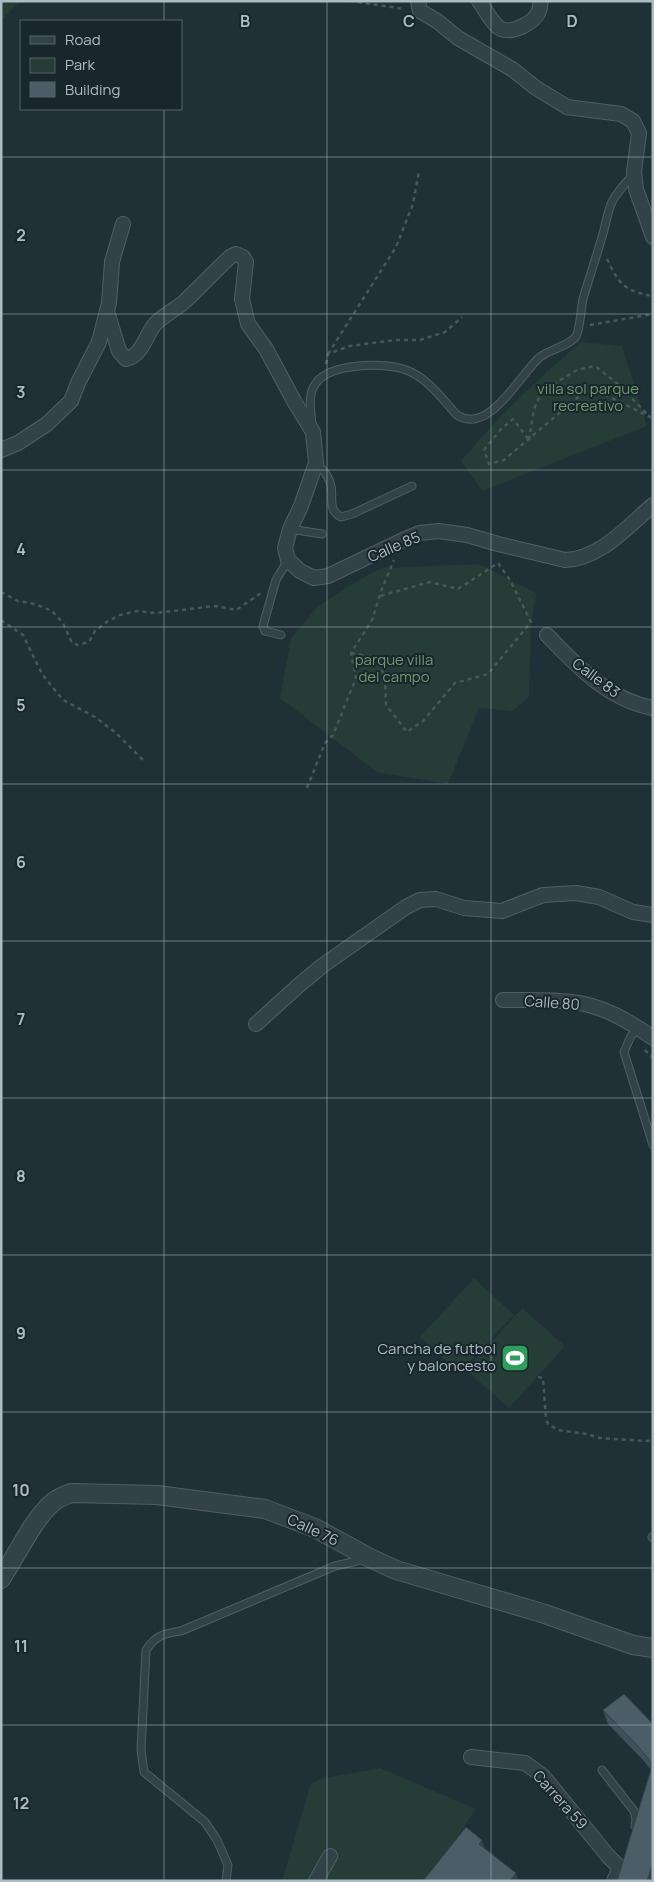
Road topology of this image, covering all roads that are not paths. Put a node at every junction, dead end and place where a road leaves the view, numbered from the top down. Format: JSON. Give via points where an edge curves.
{"nodes":[{"id":1,"x":479,"y":1,"type":"edge"},
{"id":2,"x":541,"y":1,"type":"edge"},
{"id":3,"x":419,"y":6,"type":"edge"},
{"id":4,"x":634,"y":172,"type":"junction"},
{"id":5,"x":123,"y":224,"type":"dead end"},
{"id":6,"x":653,"y":237,"type":"edge"},
{"id":7,"x":107,"y":312,"type":"junction"},
{"id":8,"x":313,"y":432,"type":"junction"},
{"id":9,"x":1,"y":450,"type":"edge"},
{"id":10,"x":316,"y":463,"type":"junction"},
{"id":11,"x":412,"y":486,"type":"dead end"},
{"id":12,"x":653,"y":505,"type":"edge"},
{"id":13,"x":290,"y":529,"type":"junction"},
{"id":14,"x":322,"y":534,"type":"dead end"},
{"id":15,"x":288,"y":560,"type":"junction"},
{"id":16,"x":281,"y":635,"type":"dead end"},
{"id":17,"x":547,"y":635,"type":"dead end"},
{"id":18,"x":653,"y":708,"type":"edge"},
{"id":19,"x":653,"y":915,"type":"edge"},
{"id":20,"x":503,"y":1000,"type":"dead end"},
{"id":21,"x":256,"y":1024,"type":"dead end"},
{"id":22,"x":639,"y":1028,"type":"junction"},
{"id":23,"x":653,"y":1038,"type":"edge"},
{"id":24,"x":653,"y":1145,"type":"edge"},
{"id":25,"x":370,"y":1558,"type":"junction"},
{"id":26,"x":1,"y":1579,"type":"edge"},
{"id":27,"x":653,"y":1648,"type":"edge"},
{"id":28,"x":471,"y":1757,"type":"dead end"},
{"id":29,"x":602,"y":1770,"type":"dead end"},
{"id":30,"x":634,"y":1831,"type":"edge"},
{"id":31,"x":330,"y":1856,"type":"dead end"},
{"id":32,"x":226,"y":1881,"type":"edge"},
{"id":33,"x":316,"y":1881,"type":"edge"},
{"id":34,"x":614,"y":1881,"type":"edge"}],
"edges":[{"from":1,"to":2,"type":"street","via":[[495,24],[508,30],[516,29],[538,14]]},
{"from":3,"to":4,"type":"street","via":[[458,38],[512,69],[567,107],[621,114],[633,122],[639,134]]},
{"from":4,"to":6,"type":"street","via":[[636,189]]},
{"from":4,"to":8,"type":"lane","via":[[613,200],[576,336],[536,361],[510,394],[485,415],[473,420],[464,419],[427,383],[406,370],[386,365],[346,368],[324,376],[316,383],[311,393]]},
{"from":5,"to":7,"type":"street","via":[[112,262]]},
{"from":7,"to":8,"type":"street","via":[[119,351],[126,359],[132,357],[157,322],[182,304],[230,257],[236,254],[243,256],[246,262],[242,299],[248,324],[266,349]]},
{"from":7,"to":9,"type":"street","via":[[99,342],[71,401],[47,424]]},
{"from":8,"to":10,"type":"street"},
{"from":10,"to":11,"type":"lane","via":[[326,472],[331,483],[332,508],[341,517]]},
{"from":10,"to":13,"type":"street"},
{"from":12,"to":15,"type":"street","name":"Calle 85","via":[[606,544],[577,560],[439,531],[403,540],[328,576],[314,578]]},
{"from":13,"to":14,"type":"lane"},
{"from":13,"to":15,"type":"street","via":[[285,548]]},
{"from":15,"to":16,"type":"lane","via":[[276,580],[263,626],[265,631]]},
{"from":17,"to":18,"type":"street","name":"Calle 83","via":[[581,671],[614,694]]},
{"from":19,"to":21,"type":"street","via":[[632,912],[599,897],[576,893],[543,895],[502,911],[464,908],[436,899],[420,900],[322,966]]},
{"from":20,"to":22,"type":"street","name":"Calle 80","via":[[573,1002],[595,1007]]},
{"from":22,"to":23,"type":"street","name":"Calle 80"},
{"from":22,"to":24,"type":"lane","via":[[624,1052]]},
{"from":25,"to":26,"type":"street","name":"Calle 76","via":[[315,1528],[265,1509],[157,1495],[71,1493],[50,1504]]},
{"from":25,"to":27,"type":"street","name":"Calle 76","via":[[396,1570],[542,1613],[633,1645]]},
{"from":25,"to":32,"type":"lane","via":[[335,1566],[181,1631],[164,1634],[154,1639],[146,1650],[141,1750],[144,1772],[205,1822],[228,1864]]},
{"from":28,"to":34,"type":"street","name":"Carrera 59","via":[[525,1763],[543,1776],[608,1856],[622,1863]]},
{"from":29,"to":30,"type":"lane","via":[[634,1811]]},
{"from":31,"to":33,"type":"street"}]}
